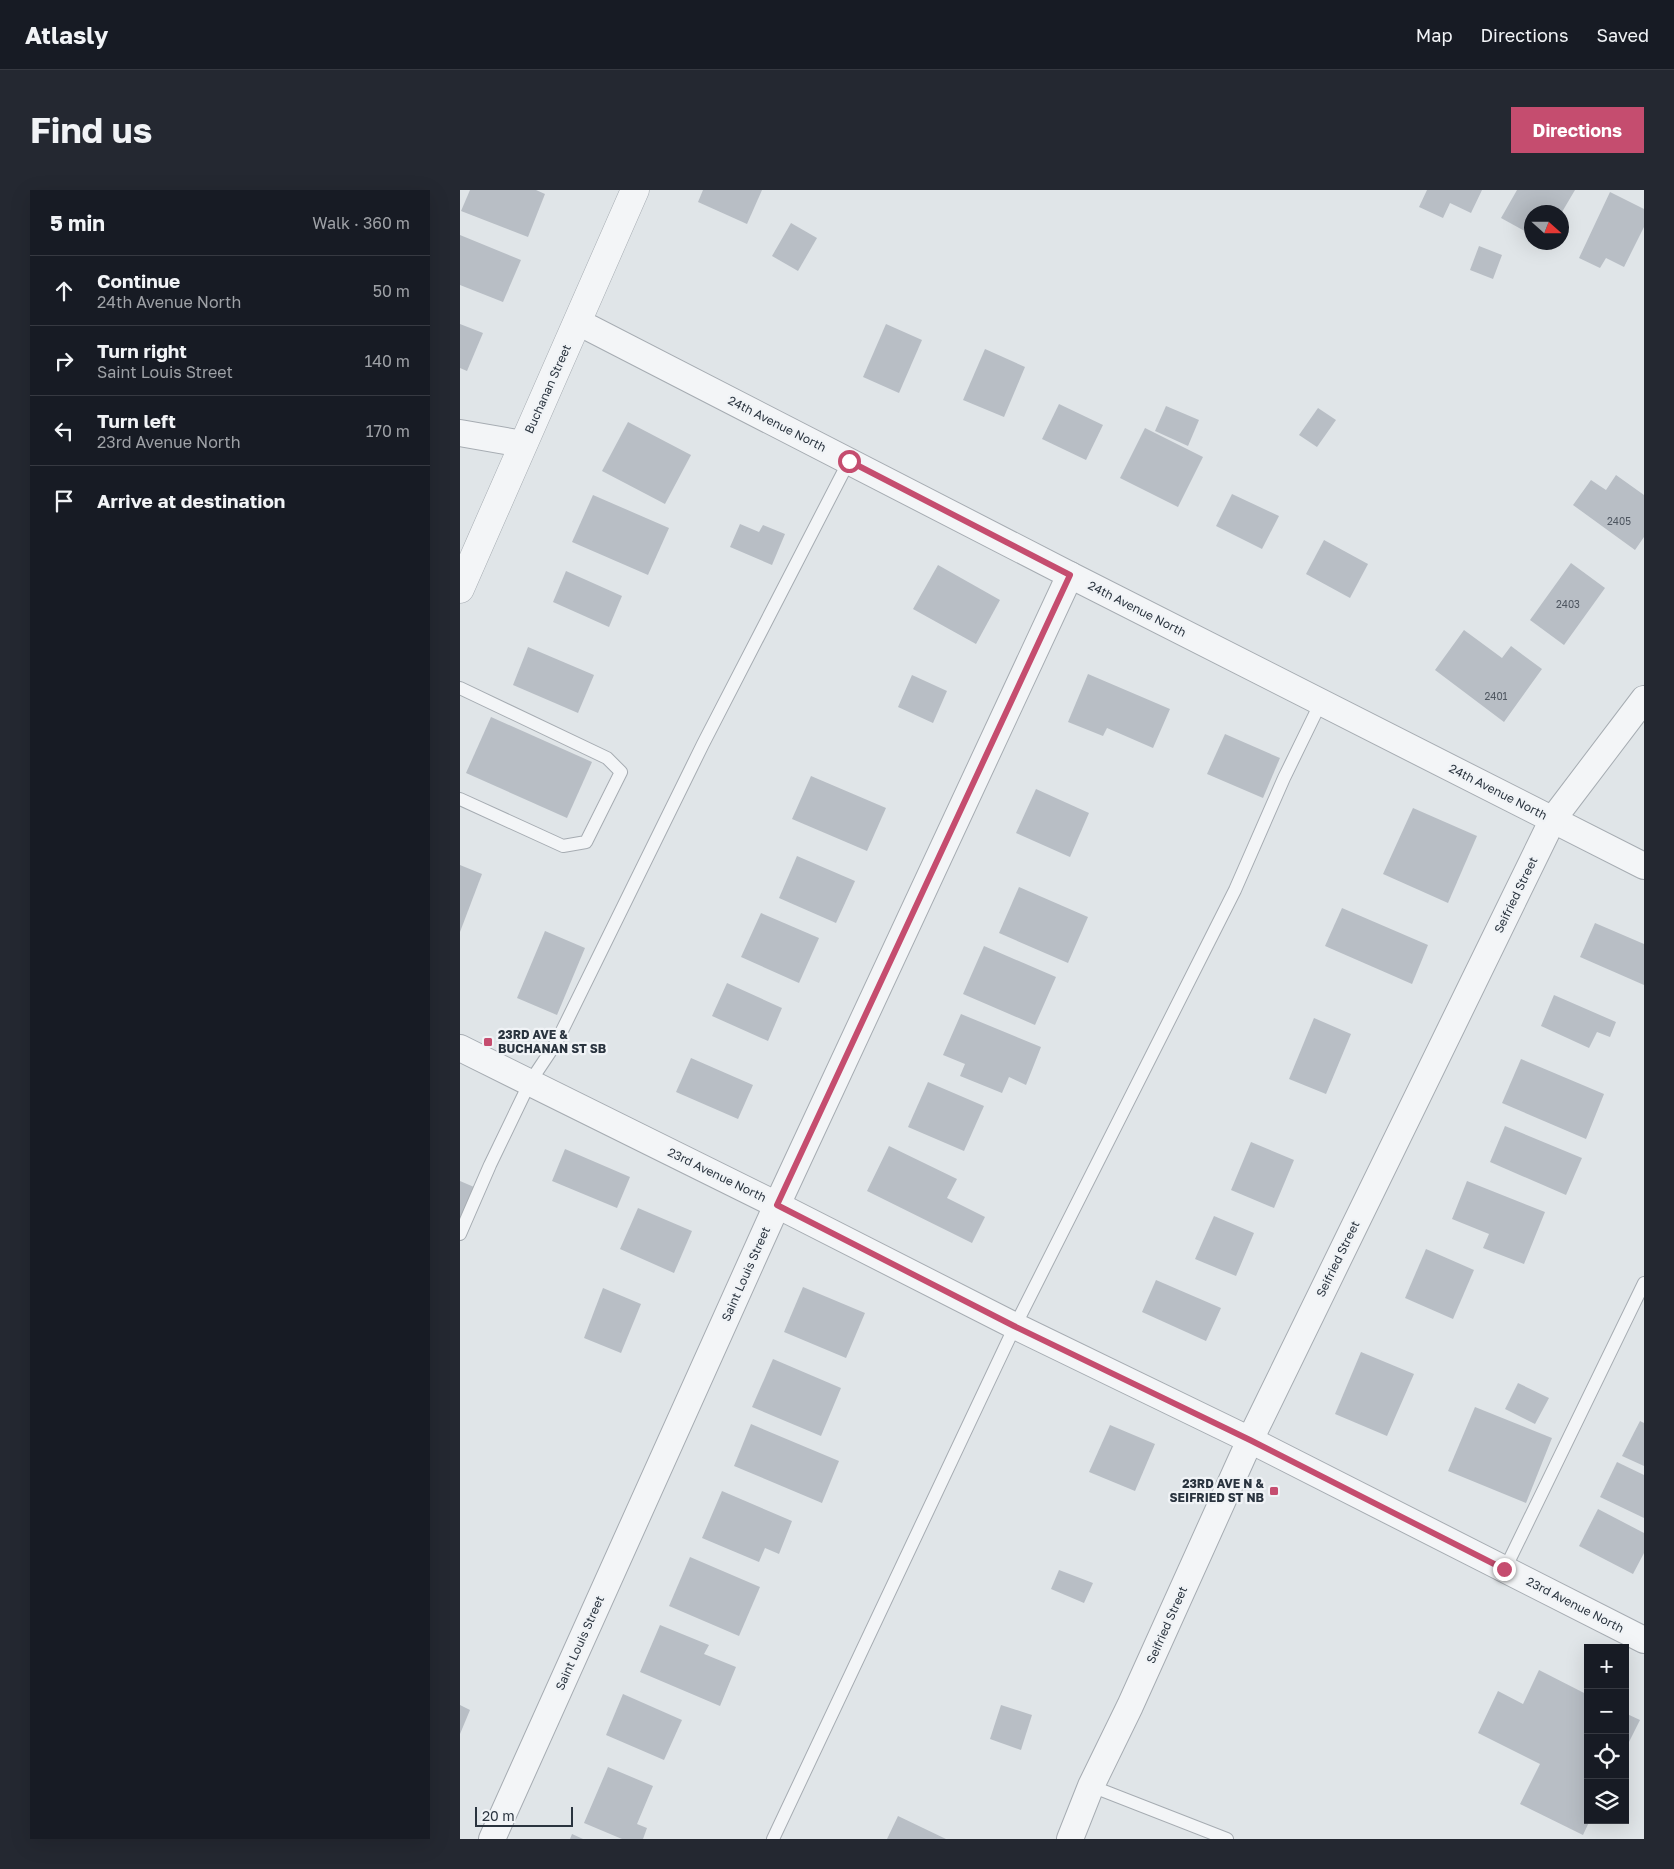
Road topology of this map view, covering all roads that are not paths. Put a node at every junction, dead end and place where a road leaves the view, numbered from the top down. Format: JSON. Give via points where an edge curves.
{"nodes":[{"id":1,"x":636,"y":190,"type":"edge"},
{"id":2,"x":578,"y":322,"type":"junction"},
{"id":3,"x":460,"y":433,"type":"edge"},
{"id":4,"x":523,"y":444,"type":"junction"},
{"id":5,"x":849,"y":461,"type":"junction"},
{"id":6,"x":1070,"y":575,"type":"junction"},
{"id":7,"x":460,"y":589,"type":"edge"},
{"id":8,"x":460,"y":688,"type":"edge"},
{"id":9,"x":1644,"y":699,"type":"edge"},
{"id":10,"x":1321,"y":702,"type":"junction"},
{"id":11,"x":460,"y":799,"type":"edge"},
{"id":12,"x":1553,"y":819,"type":"junction"},
{"id":13,"x":1644,"y":866,"type":"edge"},
{"id":14,"x":460,"y":1048,"type":"edge"},
{"id":15,"x":530,"y":1082,"type":"junction"},
{"id":16,"x":777,"y":1205,"type":"junction"},
{"id":17,"x":460,"y":1234,"type":"edge"},
{"id":18,"x":1644,"y":1283,"type":"edge"},
{"id":19,"x":1014,"y":1326,"type":"junction"},
{"id":20,"x":1250,"y":1440,"type":"junction"},
{"id":21,"x":1504,"y":1569,"type":"junction"},
{"id":22,"x":1644,"y":1640,"type":"edge"},
{"id":23,"x":1091,"y":1786,"type":"junction"},
{"id":24,"x":492,"y":1839,"type":"edge"},
{"id":25,"x":773,"y":1839,"type":"edge"},
{"id":26,"x":1070,"y":1839,"type":"edge"},
{"id":27,"x":1227,"y":1839,"type":"edge"}],
"edges":[{"from":1,"to":2,"type":"street","name":"Buchanan Street"},
{"from":2,"to":4,"type":"street","name":"Buchanan Street"},
{"from":2,"to":5,"type":"street","name":"24th Avenue North"},
{"from":3,"to":4,"type":"street"},
{"from":4,"to":7,"type":"street","name":"Buchanan Street"},
{"from":5,"to":6,"type":"street","name":"24th Avenue North"},
{"from":5,"to":15,"type":"lane","via":[[702,744],[556,1043]]},
{"from":6,"to":10,"type":"street","name":"24th Avenue North"},
{"from":6,"to":16,"type":"street","name":"Saint Louis Street"},
{"from":8,"to":11,"type":"lane","via":[[607,758],[620,772],[586,842],[563,846]]},
{"from":9,"to":12,"type":"street","name":"Seifried Street"},
{"from":10,"to":12,"type":"street","name":"24th Avenue North"},
{"from":10,"to":19,"type":"lane","via":[[1235,890]]},
{"from":12,"to":13,"type":"street","name":"24th Avenue North"},
{"from":12,"to":20,"type":"street","name":"Seifried Street"},
{"from":14,"to":15,"type":"street","name":"23rd Avenue North"},
{"from":15,"to":16,"type":"street","name":"23rd Avenue North"},
{"from":15,"to":17,"type":"lane"},
{"from":16,"to":19,"type":"street","name":"23rd Avenue North"},
{"from":16,"to":24,"type":"street","name":"Saint Louis Street"},
{"from":18,"to":21,"type":"lane"},
{"from":19,"to":20,"type":"street","name":"23rd Avenue North"},
{"from":19,"to":25,"type":"lane"},
{"from":20,"to":21,"type":"street","name":"23rd Avenue North"},
{"from":20,"to":23,"type":"street","name":"Seifried Street"},
{"from":21,"to":22,"type":"street","name":"23rd Avenue North"},
{"from":23,"to":26,"type":"street","name":"Seifried Street"},
{"from":23,"to":27,"type":"lane"}]}
